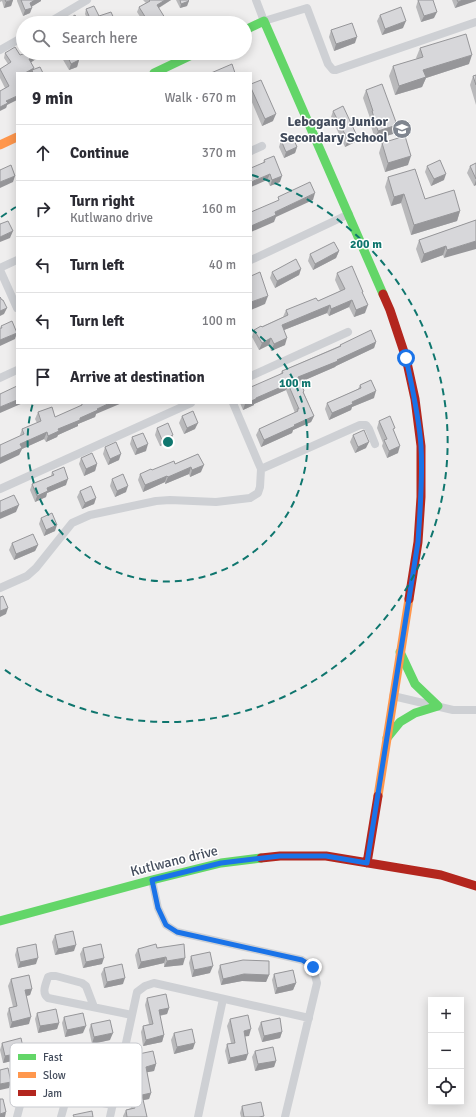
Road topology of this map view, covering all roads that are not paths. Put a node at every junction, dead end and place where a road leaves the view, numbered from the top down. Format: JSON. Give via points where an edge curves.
{"nodes":[{"id":1,"x":87,"y":0,"type":"edge"},
{"id":2,"x":256,"y":0,"type":"edge"},
{"id":3,"x":73,"y":4,"type":"edge"},
{"id":4,"x":306,"y":4,"type":"edge"},
{"id":5,"x":57,"y":16,"type":"edge"},
{"id":6,"x":264,"y":21,"type":"junction"},
{"id":7,"x":476,"y":22,"type":"edge"},
{"id":8,"x":252,"y":27,"type":"edge"},
{"id":9,"x":16,"y":41,"type":"edge"},
{"id":10,"x":0,"y":50,"type":"edge"},
{"id":11,"x":181,"y":60,"type":"edge"},
{"id":12,"x":156,"y":72,"type":"edge"},
{"id":13,"x":16,"y":137,"type":"edge"},
{"id":14,"x":0,"y":145,"type":"edge"},
{"id":15,"x":262,"y":146,"type":"dead end"},
{"id":16,"x":252,"y":151,"type":"edge"},
{"id":17,"x":349,"y":214,"type":"junction"},
{"id":18,"x":252,"y":260,"type":"edge"},
{"id":19,"x":16,"y":261,"type":"edge"},
{"id":20,"x":0,"y":269,"type":"edge"},
{"id":21,"x":16,"y":306,"type":"edge"},
{"id":22,"x":348,"y":332,"type":"dead end"},
{"id":23,"x":16,"y":370,"type":"edge"},
{"id":24,"x":252,"y":376,"type":"edge"},
{"id":25,"x":0,"y":378,"type":"edge"},
{"id":26,"x":189,"y":404,"type":"edge"},
{"id":27,"x":233,"y":404,"type":"edge"},
{"id":28,"x":375,"y":444,"type":"dead end"},
{"id":29,"x":261,"y":469,"type":"junction"},
{"id":30,"x":0,"y":488,"type":"edge"},
{"id":31,"x":0,"y":588,"type":"edge"},
{"id":32,"x":400,"y":652,"type":"junction"},
{"id":33,"x":393,"y":696,"type":"junction"},
{"id":34,"x":438,"y":706,"type":"junction"},
{"id":35,"x":476,"y":710,"type":"edge"},
{"id":36,"x":386,"y":739,"type":"junction"},
{"id":37,"x":367,"y":863,"type":"junction"},
{"id":38,"x":152,"y":880,"type":"junction"},
{"id":39,"x":476,"y":886,"type":"edge"},
{"id":40,"x":0,"y":921,"type":"edge"},
{"id":41,"x":223,"y":1000,"type":"junction"},
{"id":42,"x":94,"y":1007,"type":"junction"},
{"id":43,"x":132,"y":1015,"type":"junction"},
{"id":44,"x":309,"y":1018,"type":"junction"},
{"id":45,"x":126,"y":1043,"type":"edge"},
{"id":46,"x":20,"y":1107,"type":"edge"},
{"id":47,"x":63,"y":1107,"type":"edge"},
{"id":48,"x":112,"y":1107,"type":"edge"},
{"id":49,"x":17,"y":1117,"type":"edge"},
{"id":50,"x":60,"y":1117,"type":"edge"},
{"id":51,"x":110,"y":1117,"type":"edge"},
{"id":52,"x":198,"y":1117,"type":"edge"},
{"id":53,"x":285,"y":1117,"type":"edge"}],
"edges":[{"from":1,"to":3,"type":"street"},
{"from":2,"to":6,"type":"street"},
{"from":3,"to":5,"type":"street"},
{"from":4,"to":6,"type":"street"},
{"from":4,"to":7,"type":"street","via":[[328,64],[333,70]]},
{"from":6,"to":8,"type":"street"},
{"from":6,"to":17,"type":"street"},
{"from":9,"to":10,"type":"street"},
{"from":11,"to":12,"type":"street"},
{"from":13,"to":14,"type":"street"},
{"from":15,"to":16,"type":"street"},
{"from":17,"to":18,"type":"street"},
{"from":17,"to":32,"type":"street","via":[[390,310],[406,358],[421,446],[418,542]]},
{"from":19,"to":20,"type":"street"},
{"from":20,"to":21,"type":"street"},
{"from":22,"to":24,"type":"street"},
{"from":23,"to":25,"type":"street"},
{"from":26,"to":30,"type":"street"},
{"from":27,"to":29,"type":"street"},
{"from":28,"to":29,"type":"street","via":[[366,425],[360,425]]},
{"from":29,"to":31,"type":"street","via":[[258,493],[250,498],[216,502],[156,501],[90,515],[72,523],[36,568],[27,576]]},
{"from":32,"to":33,"type":"street"},
{"from":32,"to":34,"type":"street","via":[[415,684]]},
{"from":33,"to":34,"type":"street"},
{"from":33,"to":36,"type":"street"},
{"from":34,"to":35,"type":"street","via":[[453,710]]},
{"from":34,"to":36,"type":"street","via":[[415,713],[400,722]]},
{"from":36,"to":37,"type":"street"},
{"from":37,"to":38,"type":"street","name":"Kutlwano drive","via":[[326,856],[280,856],[221,863]]},
{"from":37,"to":39,"type":"street","name":"Kutlwano drive","via":[[441,875]]},
{"from":38,"to":40,"type":"street","name":"Kutlwano drive"},
{"from":38,"to":44,"type":"street","via":[[158,908],[166,925],[177,932],[302,960],[313,967],[317,983]]},
{"from":41,"to":43,"type":"street","via":[[154,983],[138,992]]},
{"from":41,"to":44,"type":"street"},
{"from":41,"to":52,"type":"street"},
{"from":42,"to":42,"type":"street","via":[[48,998],[44,992],[48,977],[56,976],[82,983],[86,986]]},
{"from":42,"to":43,"type":"street"},
{"from":43,"to":45,"type":"street"},
{"from":44,"to":53,"type":"street"},
{"from":46,"to":49,"type":"street"},
{"from":47,"to":50,"type":"street"},
{"from":48,"to":51,"type":"street"}]}
